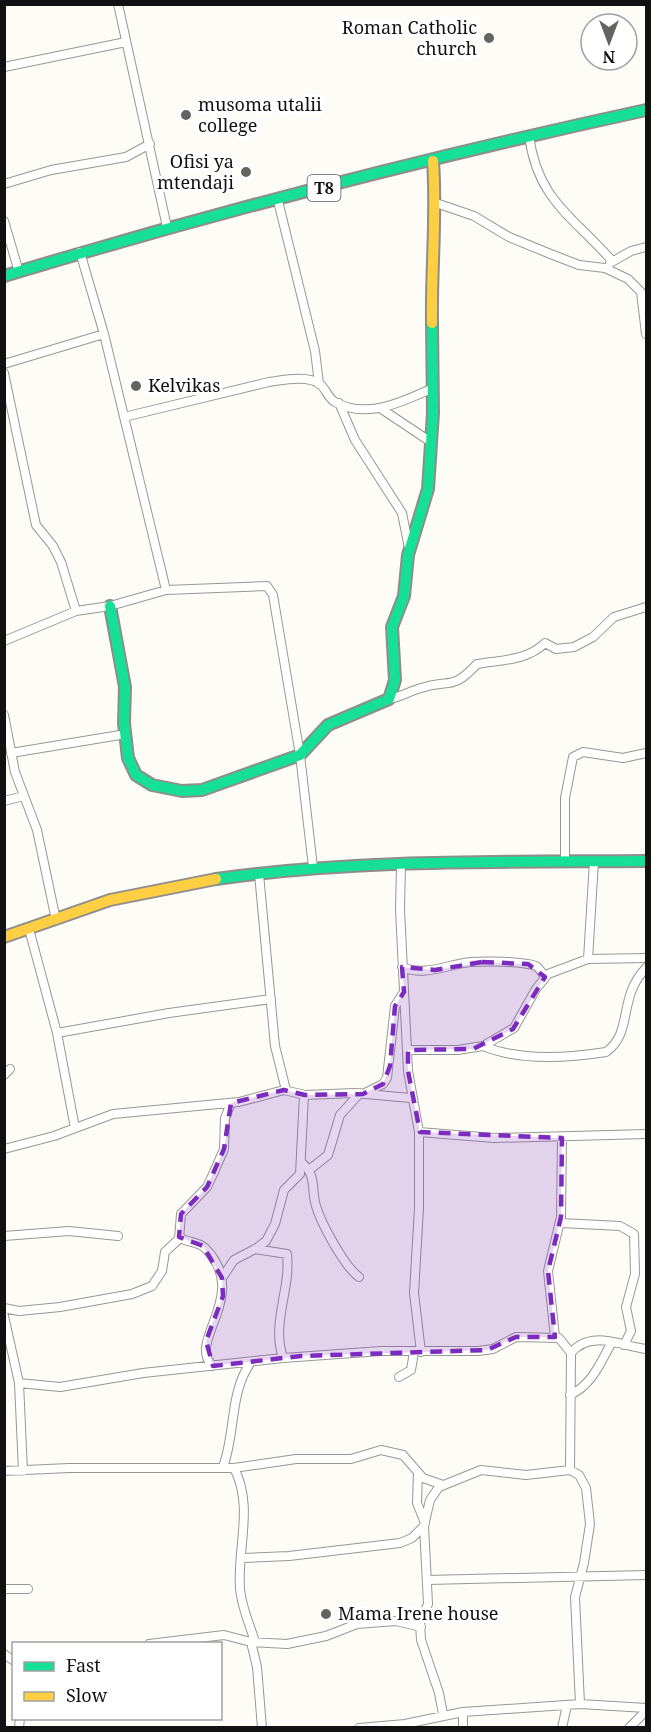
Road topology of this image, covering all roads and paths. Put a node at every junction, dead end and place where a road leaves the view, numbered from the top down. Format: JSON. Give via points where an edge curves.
{"nodes":[{"id":1,"x":118,"y":4,"type":"edge"},
{"id":2,"x":126,"y":42,"type":"junction"},
{"id":3,"x":4,"y":67,"type":"edge"},
{"id":4,"x":646,"y":110,"type":"edge"},
{"id":5,"x":529,"y":136,"type":"junction"},
{"id":6,"x":150,"y":144,"type":"junction"},
{"id":7,"x":433,"y":161,"type":"junction"},
{"id":8,"x":4,"y":184,"type":"edge"},
{"id":9,"x":278,"y":201,"type":"junction"},
{"id":10,"x":435,"y":203,"type":"junction"},
{"id":11,"x":4,"y":221,"type":"edge"},
{"id":12,"x":167,"y":227,"type":"junction"},
{"id":13,"x":646,"y":247,"type":"edge"},
{"id":14,"x":80,"y":252,"type":"junction"},
{"id":15,"x":612,"y":261,"type":"junction"},
{"id":16,"x":604,"y":268,"type":"junction"},
{"id":17,"x":19,"y":272,"type":"junction"},
{"id":18,"x":4,"y":276,"type":"edge"},
{"id":19,"x":104,"y":334,"type":"junction"},
{"id":20,"x":646,"y":334,"type":"edge"},
{"id":21,"x":4,"y":364,"type":"edge"},
{"id":22,"x":4,"y":373,"type":"edge"},
{"id":23,"x":319,"y":384,"type":"junction"},
{"id":24,"x":433,"y":388,"type":"junction"},
{"id":25,"x":339,"y":403,"type":"junction"},
{"id":26,"x":380,"y":408,"type":"junction"},
{"id":27,"x":124,"y":417,"type":"junction"},
{"id":28,"x":431,"y":442,"type":"junction"},
{"id":29,"x":409,"y":552,"type":"junction"},
{"id":30,"x":166,"y":590,"type":"junction"},
{"id":31,"x":110,"y":606,"type":"junction"},
{"id":32,"x":646,"y":607,"type":"edge"},
{"id":33,"x":76,"y":611,"type":"junction"},
{"id":34,"x":4,"y":641,"type":"edge"},
{"id":35,"x":389,"y":699,"type":"junction"},
{"id":36,"x":4,"y":715,"type":"edge"},
{"id":37,"x":126,"y":734,"type":"junction"},
{"id":38,"x":11,"y":753,"type":"junction"},
{"id":39,"x":646,"y":753,"type":"edge"},
{"id":40,"x":300,"y":755,"type":"junction"},
{"id":41,"x":24,"y":796,"type":"junction"},
{"id":42,"x":4,"y":801,"type":"edge"},
{"id":43,"x":594,"y":861,"type":"junction"},
{"id":44,"x":646,"y":861,"type":"edge"},
{"id":45,"x":565,"y":862,"type":"junction"},
{"id":46,"x":401,"y":864,"type":"junction"},
{"id":47,"x":313,"y":867,"type":"junction"},
{"id":48,"x":259,"y":874,"type":"junction"},
{"id":49,"x":56,"y":920,"type":"junction"},
{"id":50,"x":29,"y":929,"type":"junction"},
{"id":51,"x":4,"y":937,"type":"edge"},
{"id":52,"x":646,"y":958,"type":"edge"},
{"id":53,"x":588,"y":959,"type":"junction"},
{"id":54,"x":402,"y":967,"type":"junction"},
{"id":55,"x":646,"y":968,"type":"edge"},
{"id":56,"x":545,"y":977,"type":"junction"},
{"id":57,"x":404,"y":992,"type":"junction"},
{"id":58,"x":271,"y":999,"type":"junction"},
{"id":59,"x":57,"y":1033,"type":"junction"},
{"id":60,"x":483,"y":1046,"type":"junction"},
{"id":61,"x":408,"y":1050,"type":"junction"},
{"id":62,"x":285,"y":1090,"type":"junction"},
{"id":63,"x":361,"y":1094,"type":"junction"},
{"id":64,"x":304,"y":1095,"type":"junction"},
{"id":65,"x":411,"y":1098,"type":"junction"},
{"id":66,"x":231,"y":1103,"type":"junction"},
{"id":67,"x":75,"y":1128,"type":"junction"},
{"id":68,"x":419,"y":1132,"type":"junction"},
{"id":69,"x":646,"y":1134,"type":"edge"},
{"id":70,"x":562,"y":1138,"type":"junction"},
{"id":71,"x":4,"y":1149,"type":"edge"},
{"id":72,"x":302,"y":1163,"type":"junction"},
{"id":73,"x":309,"y":1170,"type":"junction"},
{"id":74,"x":561,"y":1223,"type":"junction"},
{"id":75,"x":4,"y":1236,"type":"edge"},
{"id":76,"x":118,"y":1236,"type":"dead end"},
{"id":77,"x":179,"y":1237,"type":"junction"},
{"id":78,"x":255,"y":1249,"type":"junction"},
{"id":79,"x":358,"y":1277,"type":"dead end"},
{"id":80,"x":222,"y":1278,"type":"junction"},
{"id":81,"x":4,"y":1308,"type":"edge"},
{"id":82,"x":4,"y":1316,"type":"edge"},
{"id":83,"x":555,"y":1337,"type":"junction"},
{"id":84,"x":612,"y":1342,"type":"junction"},
{"id":85,"x":624,"y":1346,"type":"junction"},
{"id":86,"x":646,"y":1349,"type":"edge"},
{"id":87,"x":417,"y":1352,"type":"junction"},
{"id":88,"x":571,"y":1353,"type":"junction"},
{"id":89,"x":283,"y":1358,"type":"junction"},
{"id":90,"x":251,"y":1362,"type":"junction"},
{"id":91,"x":213,"y":1366,"type":"junction"},
{"id":92,"x":399,"y":1377,"type":"dead end"},
{"id":93,"x":20,"y":1383,"type":"junction"},
{"id":94,"x":570,"y":1395,"type":"junction"},
{"id":95,"x":223,"y":1467,"type":"junction"},
{"id":96,"x":234,"y":1467,"type":"junction"},
{"id":97,"x":570,"y":1470,"type":"junction"},
{"id":98,"x":23,"y":1471,"type":"junction"},
{"id":99,"x":6,"y":1473,"type":"edge"},
{"id":100,"x":418,"y":1473,"type":"junction"},
{"id":101,"x":443,"y":1485,"type":"junction"},
{"id":102,"x":424,"y":1525,"type":"junction"},
{"id":103,"x":242,"y":1558,"type":"junction"},
{"id":104,"x":581,"y":1575,"type":"junction"},
{"id":105,"x":646,"y":1575,"type":"edge"},
{"id":106,"x":426,"y":1580,"type":"junction"},
{"id":107,"x":4,"y":1589,"type":"edge"},
{"id":108,"x":28,"y":1589,"type":"dead end"},
{"id":109,"x":421,"y":1627,"type":"junction"},
{"id":110,"x":166,"y":1642,"type":"edge"},
{"id":111,"x":253,"y":1642,"type":"junction"},
{"id":112,"x":580,"y":1704,"type":"junction"},
{"id":113,"x":567,"y":1705,"type":"junction"},
{"id":114,"x":646,"y":1710,"type":"edge"},
{"id":115,"x":463,"y":1712,"type":"junction"},
{"id":116,"x":443,"y":1714,"type":"junction"},
{"id":117,"x":262,"y":1728,"type":"edge"},
{"id":118,"x":359,"y":1728,"type":"edge"},
{"id":119,"x":463,"y":1728,"type":"edge"},
{"id":120,"x":562,"y":1728,"type":"edge"},
{"id":121,"x":629,"y":1728,"type":"edge"}],
"edges":[{"from":1,"to":2,"type":"street"},
{"from":2,"to":3,"type":"street"},
{"from":2,"to":6,"type":"street"},
{"from":4,"to":5,"type":"main road","number":"T8"},
{"from":5,"to":7,"type":"main road","number":"T8"},
{"from":5,"to":15,"type":"street","via":[[536,169],[552,199]]},
{"from":6,"to":8,"type":"street","via":[[126,157],[51,170]]},
{"from":6,"to":12,"type":"street"},
{"from":7,"to":9,"type":"main road","number":"T8"},
{"from":7,"to":10,"type":"main road"},
{"from":9,"to":12,"type":"main road","number":"T8"},
{"from":9,"to":23,"type":"street","via":[[315,351]]},
{"from":10,"to":16,"type":"street","via":[[474,216],[548,254],[579,265]]},
{"from":10,"to":24,"type":"main road","via":[[430,270]]},
{"from":11,"to":17,"type":"street"},
{"from":12,"to":14,"type":"main road","number":"T8"},
{"from":13,"to":15,"type":"street"},
{"from":14,"to":17,"type":"main road","number":"T8"},
{"from":14,"to":19,"type":"street"},
{"from":15,"to":16,"type":"street"},
{"from":16,"to":20,"type":"street","via":[[638,286]]},
{"from":17,"to":18,"type":"main road","number":"T8"},
{"from":19,"to":21,"type":"street"},
{"from":19,"to":27,"type":"street"},
{"from":22,"to":33,"type":"street","via":[[36,525],[61,562]]},
{"from":23,"to":25,"type":"street"},
{"from":23,"to":27,"type":"street","via":[[293,379],[269,382]]},
{"from":24,"to":26,"type":"street"},
{"from":24,"to":28,"type":"main road"},
{"from":25,"to":26,"type":"street"},
{"from":25,"to":29,"type":"street","via":[[355,440],[402,513]]},
{"from":26,"to":28,"type":"street"},
{"from":27,"to":30,"type":"street"},
{"from":28,"to":29,"type":"main road","via":[[427,496]]},
{"from":29,"to":35,"type":"main road","via":[[404,596],[392,627],[395,680]]},
{"from":30,"to":31,"type":"street"},
{"from":30,"to":40,"type":"street","via":[[262,584],[271,590]]},
{"from":31,"to":33,"type":"street"},
{"from":31,"to":37,"type":"main road","via":[[125,687]]},
{"from":32,"to":35,"type":"street","via":[[614,617],[593,637],[574,647],[560,650],[545,643],[523,656],[477,664],[465,679]]},
{"from":33,"to":34,"type":"street"},
{"from":35,"to":40,"type":"main road","via":[[328,725]]},
{"from":36,"to":38,"type":"street"},
{"from":37,"to":38,"type":"street"},
{"from":37,"to":40,"type":"main road","via":[[128,758],[136,775],[152,785],[182,791],[202,790]]},
{"from":38,"to":41,"type":"street"},
{"from":39,"to":45,"type":"street","via":[[623,758],[583,752],[573,757],[565,798]]},
{"from":40,"to":47,"type":"street"},
{"from":41,"to":42,"type":"street"},
{"from":41,"to":49,"type":"street","via":[[37,830]]},
{"from":43,"to":44,"type":"main road"},
{"from":43,"to":45,"type":"main road"},
{"from":43,"to":53,"type":"street"},
{"from":45,"to":46,"type":"main road"},
{"from":46,"to":47,"type":"main road"},
{"from":46,"to":54,"type":"street"},
{"from":47,"to":48,"type":"main road"},
{"from":48,"to":49,"type":"main road","via":[[123,896]]},
{"from":48,"to":58,"type":"street"},
{"from":49,"to":50,"type":"main road"},
{"from":50,"to":51,"type":"main road"},
{"from":50,"to":59,"type":"street"},
{"from":52,"to":53,"type":"street"},
{"from":53,"to":56,"type":"street"},
{"from":54,"to":56,"type":"street","via":[[415,971],[471,962],[528,964]]},
{"from":54,"to":57,"type":"street"},
{"from":55,"to":60,"type":"street","via":[[627,997],[620,1038],[606,1052],[526,1055]]},
{"from":56,"to":60,"type":"street","via":[[514,1028]]},
{"from":57,"to":61,"type":"street"},
{"from":57,"to":63,"type":"street","via":[[395,1006],[387,1078],[383,1084]]},
{"from":58,"to":59,"type":"street","via":[[170,1012]]},
{"from":58,"to":62,"type":"street","via":[[275,1046]]},
{"from":59,"to":67,"type":"street"},
{"from":60,"to":61,"type":"street"},
{"from":61,"to":65,"type":"street"},
{"from":62,"to":64,"type":"street"},
{"from":62,"to":66,"type":"street"},
{"from":63,"to":64,"type":"street"},
{"from":63,"to":65,"type":"street"},
{"from":63,"to":73,"type":"street","via":[[340,1115],[327,1155]]},
{"from":64,"to":72,"type":"street"},
{"from":65,"to":68,"type":"street"},
{"from":66,"to":67,"type":"street","via":[[123,1113]]},
{"from":66,"to":77,"type":"street","via":[[225,1118],[224,1149],[207,1187],[181,1214]]},
{"from":67,"to":71,"type":"street"},
{"from":68,"to":70,"type":"street","via":[[456,1137]]},
{"from":68,"to":87,"type":"street","via":[[414,1293]]},
{"from":69,"to":70,"type":"street"},
{"from":70,"to":74,"type":"street"},
{"from":72,"to":73,"type":"street"},
{"from":72,"to":78,"type":"street","via":[[300,1174],[280,1197],[271,1232]]},
{"from":73,"to":79,"type":"street","via":[[319,1215],[350,1270]]},
{"from":74,"to":83,"type":"street","via":[[548,1271]]},
{"from":74,"to":85,"type":"street","via":[[620,1226],[634,1234],[635,1274],[626,1307],[631,1331]]},
{"from":75,"to":76,"type":"street","via":[[69,1232]]},
{"from":77,"to":80,"type":"street","via":[[203,1246]]},
{"from":77,"to":81,"type":"street","via":[[165,1252],[160,1276],[141,1291],[37,1310]]},
{"from":78,"to":80,"type":"street","via":[[234,1260]]},
{"from":78,"to":89,"type":"street","via":[[287,1254],[278,1325]]},
{"from":80,"to":91,"type":"street","via":[[223,1296],[206,1341],[208,1360]]},
{"from":82,"to":93,"type":"street"},
{"from":83,"to":87,"type":"street","via":[[516,1337],[487,1350]]},
{"from":83,"to":88,"type":"street"},
{"from":84,"to":85,"type":"street"},
{"from":84,"to":88,"type":"street","via":[[589,1341]]},
{"from":84,"to":94,"type":"street","via":[[586,1386]]},
{"from":85,"to":86,"type":"street"},
{"from":87,"to":89,"type":"street"},
{"from":87,"to":92,"type":"street","via":[[413,1366]]},
{"from":88,"to":94,"type":"street"},
{"from":89,"to":90,"type":"street"},
{"from":90,"to":91,"type":"street"},
{"from":90,"to":95,"type":"street","via":[[237,1385],[233,1430]]},
{"from":91,"to":93,"type":"street","via":[[60,1387]]},
{"from":93,"to":98,"type":"street"},
{"from":94,"to":97,"type":"street"},
{"from":95,"to":96,"type":"street"},
{"from":95,"to":98,"type":"street"},
{"from":96,"to":100,"type":"street","via":[[351,1459],[381,1450],[405,1456]]},
{"from":96,"to":103,"type":"street","via":[[243,1490]]},
{"from":97,"to":101,"type":"street","via":[[526,1475],[481,1470]]},
{"from":97,"to":104,"type":"street","via":[[583,1480],[589,1496],[589,1531]]},
{"from":98,"to":99,"type":"street"},
{"from":100,"to":101,"type":"street"},
{"from":100,"to":102,"type":"street","via":[[417,1498]]},
{"from":101,"to":102,"type":"street","via":[[430,1500]]},
{"from":102,"to":103,"type":"street","via":[[412,1538],[400,1543]]},
{"from":102,"to":106,"type":"street"},
{"from":103,"to":111,"type":"street","via":[[241,1596]]},
{"from":104,"to":105,"type":"street"},
{"from":104,"to":106,"type":"street"},
{"from":104,"to":112,"type":"street","via":[[575,1597]]},
{"from":106,"to":109,"type":"street","via":[[427,1609]]},
{"from":107,"to":108,"type":"street"},
{"from":109,"to":111,"type":"street","via":[[405,1622],[357,1624],[300,1642]]},
{"from":109,"to":116,"type":"street","via":[[423,1649],[435,1677]]},
{"from":110,"to":111,"type":"street","via":[[224,1635]]},
{"from":111,"to":117,"type":"street"},
{"from":112,"to":113,"type":"street"},
{"from":112,"to":114,"type":"street"},
{"from":113,"to":115,"type":"street"},
{"from":113,"to":120,"type":"street"},
{"from":114,"to":121,"type":"street"},
{"from":115,"to":116,"type":"street"},
{"from":115,"to":119,"type":"street"},
{"from":116,"to":118,"type":"street","via":[[405,1724]]}]}
